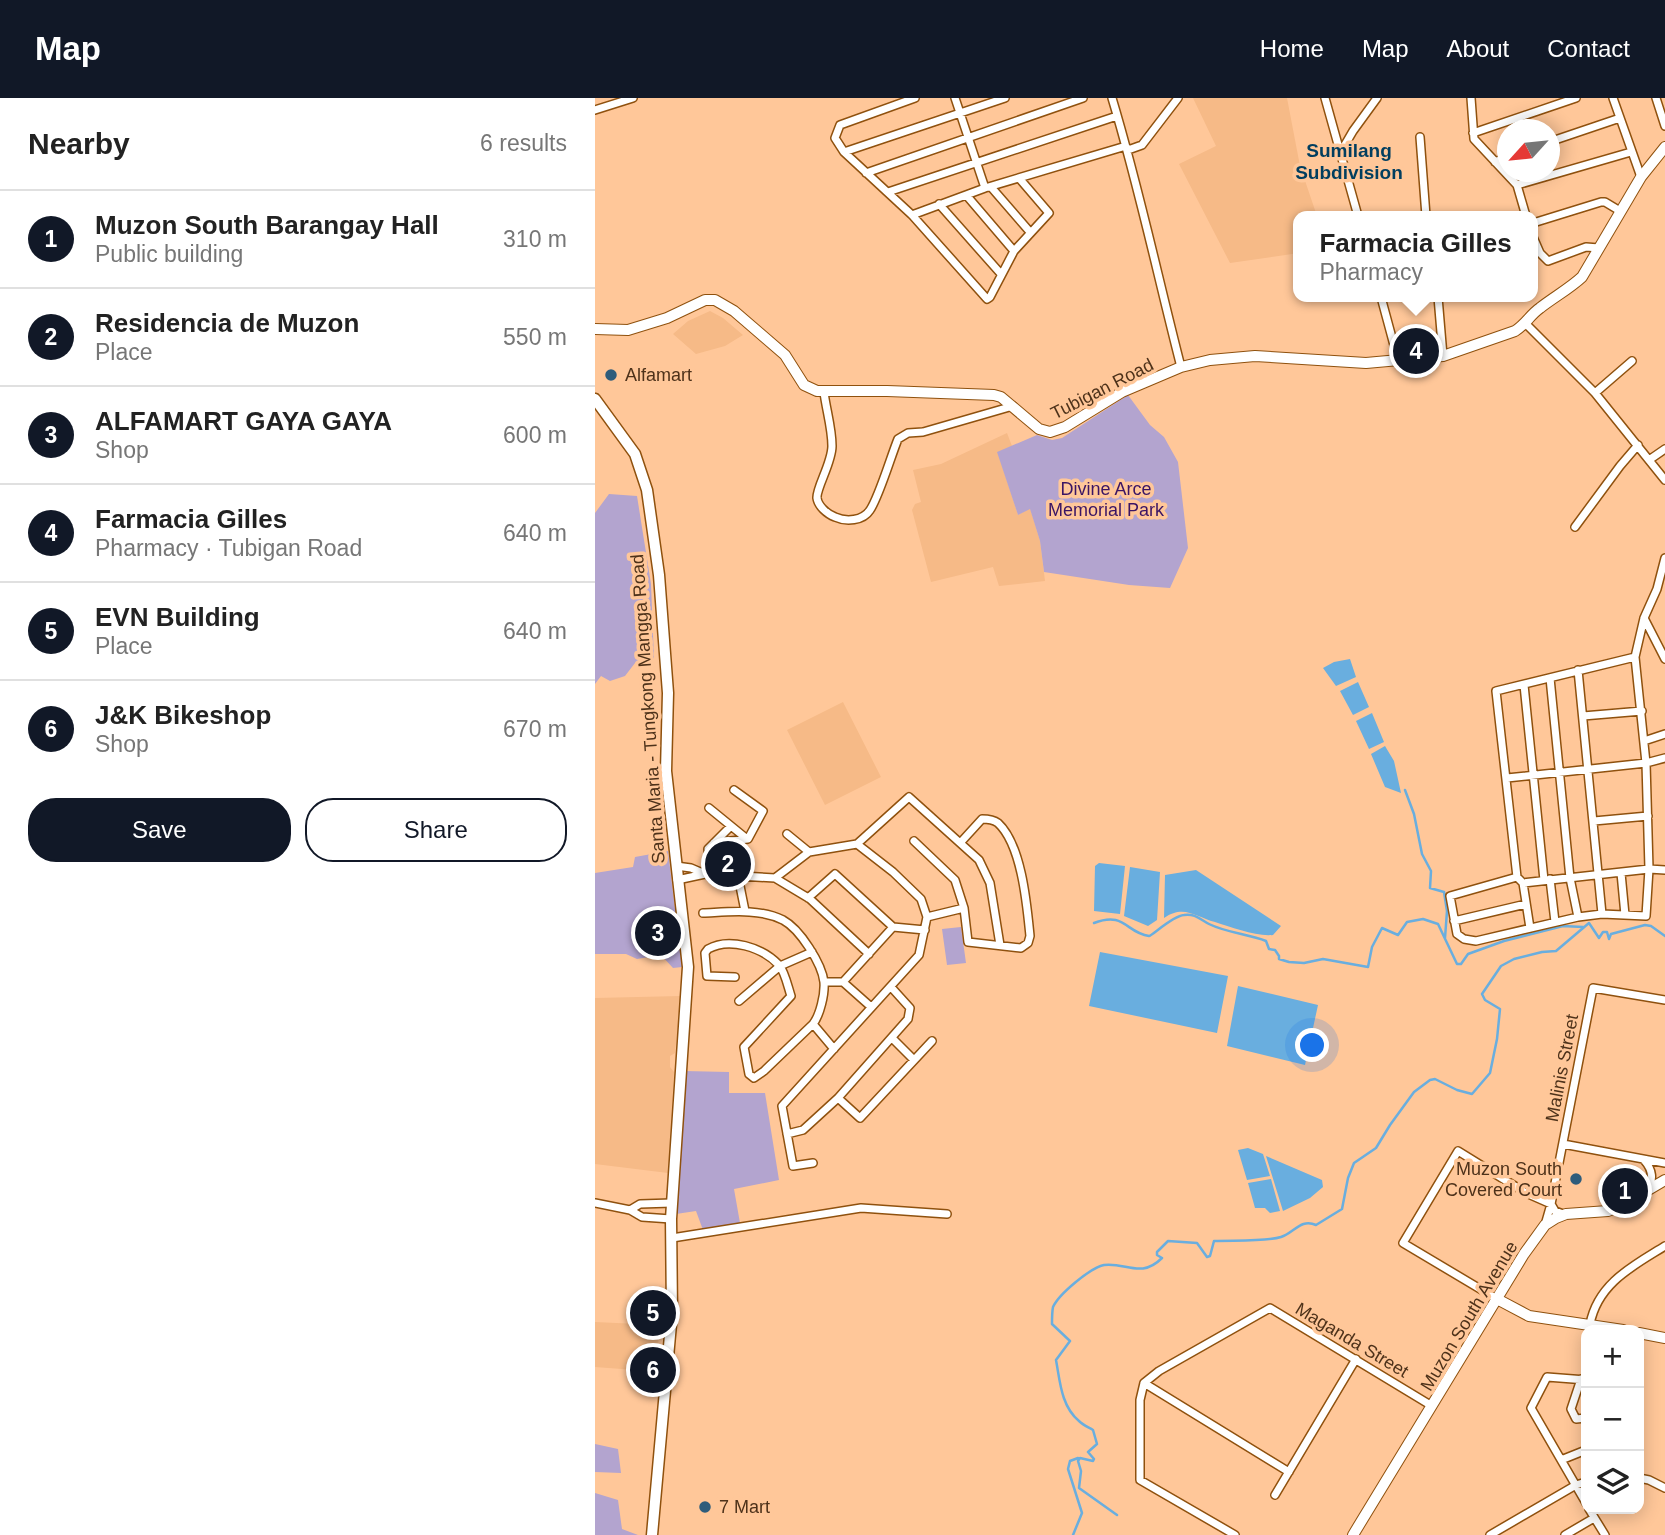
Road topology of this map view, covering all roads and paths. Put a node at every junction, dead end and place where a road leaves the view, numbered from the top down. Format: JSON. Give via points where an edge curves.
{"nodes":[{"id":1,"x":633,"y":98,"type":"edge"},
{"id":2,"x":915,"y":98,"type":"edge"},
{"id":3,"x":955,"y":98,"type":"edge"},
{"id":4,"x":1005,"y":98,"type":"edge"},
{"id":5,"x":1083,"y":98,"type":"edge"},
{"id":6,"x":1112,"y":98,"type":"edge"},
{"id":7,"x":1178,"y":98,"type":"edge"},
{"id":8,"x":1325,"y":98,"type":"edge"},
{"id":9,"x":1377,"y":98,"type":"edge"},
{"id":10,"x":1471,"y":98,"type":"edge"},
{"id":11,"x":1576,"y":98,"type":"edge"},
{"id":12,"x":1613,"y":98,"type":"edge"},
{"id":13,"x":1656,"y":98,"type":"edge"},
{"id":14,"x":595,"y":110,"type":"edge"},
{"id":15,"x":960,"y":113,"type":"junction"},
{"id":16,"x":1118,"y":116,"type":"junction"},
{"id":17,"x":1620,"y":118,"type":"junction"},
{"id":18,"x":1665,"y":126,"type":"edge"},
{"id":19,"x":1473,"y":133,"type":"junction"},
{"id":20,"x":1420,"y":137,"type":"dead end"},
{"id":21,"x":1560,"y":138,"type":"edge"},
{"id":22,"x":968,"y":139,"type":"junction"},
{"id":23,"x":1665,"y":147,"type":"edge"},
{"id":24,"x":1127,"y":148,"type":"junction"},
{"id":25,"x":844,"y":152,"type":"junction"},
{"id":26,"x":1631,"y":152,"type":"junction"},
{"id":27,"x":1339,"y":155,"type":"junction"},
{"id":28,"x":1495,"y":162,"type":"joint"},
{"id":29,"x":977,"y":163,"type":"junction"},
{"id":30,"x":866,"y":173,"type":"junction"},
{"id":31,"x":1641,"y":177,"type":"junction"},
{"id":32,"x":1019,"y":178,"type":"junction"},
{"id":33,"x":1517,"y":186,"type":"junction"},
{"id":34,"x":988,"y":188,"type":"junction"},
{"id":35,"x":888,"y":192,"type":"junction"},
{"id":36,"x":967,"y":196,"type":"junction"},
{"id":37,"x":940,"y":204,"type":"junction"},
{"id":38,"x":1356,"y":211,"type":"edge"},
{"id":39,"x":1426,"y":211,"type":"edge"},
{"id":40,"x":1524,"y":211,"type":"edge"},
{"id":41,"x":1620,"y":211,"type":"junction"},
{"id":42,"x":912,"y":215,"type":"junction"},
{"id":43,"x":1538,"y":221,"type":"edge"},
{"id":44,"x":1030,"y":232,"type":"junction"},
{"id":45,"x":1599,"y":248,"type":"junction"},
{"id":46,"x":1538,"y":250,"type":"edge"},
{"id":47,"x":1014,"y":251,"type":"junction"},
{"id":48,"x":1001,"y":274,"type":"junction"},
{"id":49,"x":1382,"y":302,"type":"edge"},
{"id":50,"x":1438,"y":302,"type":"edge"},
{"id":51,"x":1526,"y":324,"type":"junction"},
{"id":52,"x":595,"y":329,"type":"edge"},
{"id":53,"x":1443,"y":356,"type":"junction"},
{"id":54,"x":1398,"y":360,"type":"junction"},
{"id":55,"x":1632,"y":360,"type":"dead end"},
{"id":56,"x":1181,"y":368,"type":"junction"},
{"id":57,"x":824,"y":392,"type":"junction"},
{"id":58,"x":1595,"y":393,"type":"junction"},
{"id":59,"x":595,"y":399,"type":"edge"},
{"id":60,"x":1013,"y":406,"type":"junction"},
{"id":61,"x":1638,"y":445,"type":"junction"},
{"id":62,"x":1665,"y":449,"type":"edge"},
{"id":63,"x":1649,"y":460,"type":"junction"},
{"id":64,"x":1665,"y":480,"type":"edge"},
{"id":65,"x":1575,"y":527,"type":"dead end"},
{"id":66,"x":1665,"y":558,"type":"edge"},
{"id":67,"x":1644,"y":618,"type":"junction"},
{"id":68,"x":1635,"y":657,"type":"junction"},
{"id":69,"x":1665,"y":659,"type":"edge"},
{"id":70,"x":1578,"y":670,"type":"junction"},
{"id":71,"x":1550,"y":678,"type":"junction"},
{"id":72,"x":1524,"y":685,"type":"junction"},
{"id":73,"x":1642,"y":711,"type":"junction"},
{"id":74,"x":1583,"y":716,"type":"junction"},
{"id":75,"x":1665,"y":734,"type":"edge"},
{"id":76,"x":1644,"y":741,"type":"junction"},
{"id":77,"x":1665,"y":758,"type":"edge"},
{"id":78,"x":1646,"y":764,"type":"junction"},
{"id":79,"x":1589,"y":769,"type":"junction"},
{"id":80,"x":1560,"y":772,"type":"junction"},
{"id":81,"x":1533,"y":776,"type":"junction"},
{"id":82,"x":1507,"y":778,"type":"junction"},
{"id":83,"x":734,"y":790,"type":"dead end"},
{"id":84,"x":709,"y":808,"type":"dead end"},
{"id":85,"x":1648,"y":816,"type":"junction"},
{"id":86,"x":1594,"y":821,"type":"junction"},
{"id":87,"x":730,"y":827,"type":"junction"},
{"id":88,"x":787,"y":834,"type":"dead end"},
{"id":89,"x":748,"y":839,"type":"junction"},
{"id":90,"x":914,"y":841,"type":"dead end"},
{"id":91,"x":961,"y":842,"type":"junction"},
{"id":92,"x":714,"y":844,"type":"junction"},
{"id":93,"x":857,"y":844,"type":"junction"},
{"id":94,"x":809,"y":852,"type":"junction"},
{"id":95,"x":676,"y":866,"type":"junction"},
{"id":96,"x":1650,"y":869,"type":"junction"},
{"id":97,"x":1665,"y":870,"type":"edge"},
{"id":98,"x":1621,"y":873,"type":"junction"},
{"id":99,"x":708,"y":874,"type":"junction"},
{"id":100,"x":739,"y":876,"type":"junction"},
{"id":101,"x":1599,"y":876,"type":"junction"},
{"id":102,"x":775,"y":878,"type":"junction"},
{"id":103,"x":1570,"y":878,"type":"junction"},
{"id":104,"x":677,"y":880,"type":"junction"},
{"id":105,"x":1520,"y":880,"type":"junction"},
{"id":106,"x":1547,"y":880,"type":"junction"},
{"id":107,"x":808,"y":898,"type":"junction"},
{"id":108,"x":1526,"y":904,"type":"junction"},
{"id":109,"x":964,"y":908,"type":"junction"},
{"id":110,"x":745,"y":911,"type":"junction"},
{"id":111,"x":703,"y":913,"type":"dead end"},
{"id":112,"x":1602,"y":914,"type":"junction"},
{"id":113,"x":1625,"y":915,"type":"junction"},
{"id":114,"x":927,"y":917,"type":"junction"},
{"id":115,"x":1578,"y":917,"type":"junction"},
{"id":116,"x":1454,"y":921,"type":"junction"},
{"id":117,"x":1555,"y":922,"type":"junction"},
{"id":118,"x":893,"y":928,"type":"junction"},
{"id":119,"x":1530,"y":929,"type":"junction"},
{"id":120,"x":925,"y":930,"type":"junction"},
{"id":121,"x":1000,"y":944,"type":"junction"},
{"id":122,"x":812,"y":952,"type":"junction"},
{"id":123,"x":869,"y":954,"type":"junction"},
{"id":124,"x":780,"y":966,"type":"junction"},
{"id":125,"x":735,"y":977,"type":"dead end"},
{"id":126,"x":824,"y":982,"type":"junction"},
{"id":127,"x":843,"y":982,"type":"junction"},
{"id":128,"x":891,"y":987,"type":"junction"},
{"id":129,"x":1665,"y":1000,"type":"edge"},
{"id":130,"x":739,"y":1001,"type":"dead end"},
{"id":131,"x":870,"y":1006,"type":"junction"},
{"id":132,"x":813,"y":1024,"type":"junction"},
{"id":133,"x":892,"y":1038,"type":"junction"},
{"id":134,"x":932,"y":1041,"type":"dead end"},
{"id":135,"x":834,"y":1049,"type":"junction"},
{"id":136,"x":914,"y":1060,"type":"junction"},
{"id":137,"x":838,"y":1098,"type":"junction"},
{"id":138,"x":787,"y":1134,"type":"junction"},
{"id":139,"x":1563,"y":1143,"type":"junction"},
{"id":140,"x":1643,"y":1160,"type":"junction"},
{"id":141,"x":813,"y":1163,"type":"dead end"},
{"id":142,"x":1665,"y":1163,"type":"edge"},
{"id":143,"x":1665,"y":1180,"type":"edge"},
{"id":144,"x":1642,"y":1194,"type":"junction"},
{"id":145,"x":595,"y":1203,"type":"edge"},
{"id":146,"x":672,"y":1203,"type":"junction"},
{"id":147,"x":1551,"y":1204,"type":"junction"},
{"id":148,"x":630,"y":1210,"type":"junction"},
{"id":149,"x":947,"y":1213,"type":"dead end"},
{"id":150,"x":1566,"y":1214,"type":"junction"},
{"id":151,"x":671,"y":1219,"type":"junction"},
{"id":152,"x":1545,"y":1225,"type":"junction"},
{"id":153,"x":672,"y":1238,"type":"junction"},
{"id":154,"x":1665,"y":1246,"type":"edge"},
{"id":155,"x":1497,"y":1300,"type":"junction"},
{"id":156,"x":1590,"y":1324,"type":"junction"},
{"id":157,"x":1596,"y":1325,"type":"edge"},
{"id":158,"x":1644,"y":1334,"type":"edge"},
{"id":159,"x":1665,"y":1338,"type":"edge"},
{"id":160,"x":1356,"y":1359,"type":"junction"},
{"id":161,"x":1581,"y":1379,"type":"edge"},
{"id":162,"x":1144,"y":1383,"type":"junction"},
{"id":163,"x":1581,"y":1386,"type":"edge"},
{"id":164,"x":1432,"y":1406,"type":"junction"},
{"id":165,"x":1581,"y":1419,"type":"edge"},
{"id":166,"x":1584,"y":1451,"type":"edge"},
{"id":167,"x":1561,"y":1460,"type":"junction"},
{"id":168,"x":1289,"y":1472,"type":"junction"},
{"id":169,"x":1644,"y":1479,"type":"edge"},
{"id":170,"x":1581,"y":1484,"type":"edge"},
{"id":171,"x":1576,"y":1485,"type":"junction"},
{"id":172,"x":1665,"y":1488,"type":"edge"},
{"id":173,"x":1581,"y":1494,"type":"edge"},
{"id":174,"x":1275,"y":1495,"type":"dead end"},
{"id":175,"x":1592,"y":1514,"type":"edge"},
{"id":176,"x":1594,"y":1518,"type":"junction"},
{"id":177,"x":652,"y":1535,"type":"edge"},
{"id":178,"x":1234,"y":1535,"type":"edge"},
{"id":179,"x":1353,"y":1535,"type":"edge"},
{"id":180,"x":1490,"y":1535,"type":"edge"},
{"id":181,"x":1565,"y":1535,"type":"edge"},
{"id":182,"x":1605,"y":1535,"type":"edge"}],
"edges":[{"from":1,"to":14,"type":"street"},
{"from":2,"to":25,"type":"street","via":[[840,125],[835,138]]},
{"from":3,"to":15,"type":"street"},
{"from":4,"to":15,"type":"street"},
{"from":5,"to":22,"type":"street"},
{"from":6,"to":16,"type":"street"},
{"from":7,"to":24,"type":"street","via":[[1142,145]]},
{"from":8,"to":27,"type":"street"},
{"from":9,"to":27,"type":"street"},
{"from":10,"to":19,"type":"street"},
{"from":11,"to":19,"type":"street"},
{"from":12,"to":17,"type":"street"},
{"from":13,"to":18,"type":"street"},
{"from":15,"to":22,"type":"street"},
{"from":15,"to":25,"type":"street"},
{"from":16,"to":24,"type":"street"},
{"from":16,"to":29,"type":"street"},
{"from":17,"to":21,"type":"street"},
{"from":17,"to":26,"type":"street"},
{"from":19,"to":28,"type":"street"},
{"from":20,"to":39,"type":"street"},
{"from":22,"to":29,"type":"street"},
{"from":22,"to":30,"type":"street"},
{"from":23,"to":31,"type":"street","name":"Tubigan Road"},
{"from":24,"to":32,"type":"street"},
{"from":24,"to":56,"type":"street"},
{"from":25,"to":30,"type":"street"},
{"from":26,"to":31,"type":"street"},
{"from":26,"to":33,"type":"street"},
{"from":27,"to":38,"type":"street"},
{"from":28,"to":33,"type":"street"},
{"from":29,"to":34,"type":"street"},
{"from":29,"to":35,"type":"street"},
{"from":30,"to":35,"type":"street"},
{"from":31,"to":41,"type":"street","name":"Tubigan Road"},
{"from":32,"to":34,"type":"street"},
{"from":32,"to":44,"type":"street","via":[[1048,213]]},
{"from":33,"to":40,"type":"street"},
{"from":34,"to":36,"type":"street"},
{"from":34,"to":44,"type":"street"},
{"from":35,"to":42,"type":"street"},
{"from":36,"to":37,"type":"street"},
{"from":36,"to":47,"type":"street"},
{"from":37,"to":42,"type":"street"},
{"from":37,"to":48,"type":"street"},
{"from":41,"to":43,"type":"street","via":[[1601,202]]},
{"from":41,"to":45,"type":"street","name":"Tubigan Road"},
{"from":42,"to":48,"type":"street","via":[[984,298],[990,298]]},
{"from":44,"to":47,"type":"street"},
{"from":45,"to":46,"type":"street","via":[[1586,247],[1548,261]]},
{"from":45,"to":51,"type":"street","name":"Tubigan Road","via":[[1582,277],[1538,309]]},
{"from":47,"to":48,"type":"street"},
{"from":49,"to":54,"type":"street"},
{"from":50,"to":53,"type":"street"},
{"from":51,"to":53,"type":"street","name":"Tubigan Road"},
{"from":51,"to":58,"type":"street"},
{"from":52,"to":57,"type":"street","via":[[628,330],[715,300],[785,355],[804,385]]},
{"from":53,"to":54,"type":"street","name":"Tubigan Road"},
{"from":54,"to":56,"type":"street","name":"Tubigan Road","via":[[1366,363],[1255,356]]},
{"from":55,"to":58,"type":"street"},
{"from":56,"to":60,"type":"street","name":"Tubigan Road","via":[[1122,392],[1050,432],[1039,429]]},
{"from":57,"to":60,"type":"street","name":"Tubigan Road","via":[[989,394]]},
{"from":57,"to":60,"type":"street","via":[[832,446],[817,500],[835,517],[848,520],[871,510],[902,435]]},
{"from":58,"to":61,"type":"street"},
{"from":59,"to":95,"type":"main road","name":"Santa Maria - Tungkong Mangga Road","via":[[635,454],[647,490],[669,693],[666,771]]},
{"from":61,"to":63,"type":"street"},
{"from":61,"to":65,"type":"street"},
{"from":62,"to":63,"type":"street"},
{"from":63,"to":64,"type":"street"},
{"from":66,"to":67,"type":"street"},
{"from":67,"to":68,"type":"street"},
{"from":67,"to":69,"type":"street"},
{"from":68,"to":70,"type":"street"},
{"from":68,"to":73,"type":"street"},
{"from":70,"to":71,"type":"street"},
{"from":70,"to":74,"type":"street"},
{"from":71,"to":72,"type":"street"},
{"from":71,"to":80,"type":"street"},
{"from":72,"to":81,"type":"street"},
{"from":72,"to":82,"type":"street","via":[[1496,691]]},
{"from":73,"to":74,"type":"street"},
{"from":73,"to":76,"type":"street"},
{"from":74,"to":79,"type":"street"},
{"from":75,"to":76,"type":"street"},
{"from":76,"to":78,"type":"street"},
{"from":77,"to":78,"type":"street"},
{"from":78,"to":79,"type":"street"},
{"from":78,"to":85,"type":"street"},
{"from":79,"to":80,"type":"street"},
{"from":79,"to":86,"type":"street"},
{"from":80,"to":81,"type":"street"},
{"from":80,"to":103,"type":"street"},
{"from":81,"to":82,"type":"street"},
{"from":81,"to":106,"type":"street"},
{"from":82,"to":105,"type":"street"},
{"from":83,"to":89,"type":"street","via":[[763,811]]},
{"from":84,"to":87,"type":"street"},
{"from":85,"to":86,"type":"street"},
{"from":85,"to":96,"type":"street"},
{"from":86,"to":101,"type":"street"},
{"from":87,"to":89,"type":"street"},
{"from":87,"to":92,"type":"street"},
{"from":88,"to":94,"type":"street"},
{"from":89,"to":92,"type":"street"},
{"from":90,"to":109,"type":"street","via":[[955,880]]},
{"from":91,"to":93,"type":"street","via":[[909,797]]},
{"from":91,"to":121,"type":"street","via":[[979,860],[990,883]]},
{"from":91,"to":121,"type":"street","via":[[982,819],[998,822],[1013,846],[1026,890],[1030,936],[1021,947]]},
{"from":92,"to":99,"type":"street","via":[[708,849]]},
{"from":93,"to":94,"type":"street"},
{"from":93,"to":114,"type":"street","via":[[921,899]]},
{"from":94,"to":102,"type":"street"},
{"from":95,"to":99,"type":"street"},
{"from":95,"to":104,"type":"main road","name":"Santa Maria - Tungkong Mangga Road"},
{"from":96,"to":97,"type":"street"},
{"from":96,"to":98,"type":"street"},
{"from":96,"to":113,"type":"street","via":[[1646,916]]},
{"from":98,"to":101,"type":"street"},
{"from":98,"to":113,"type":"street"},
{"from":99,"to":100,"type":"street"},
{"from":99,"to":104,"type":"street"},
{"from":100,"to":102,"type":"street"},
{"from":100,"to":110,"type":"street"},
{"from":101,"to":103,"type":"street"},
{"from":101,"to":112,"type":"street"},
{"from":102,"to":107,"type":"street"},
{"from":103,"to":106,"type":"street"},
{"from":103,"to":115,"type":"street"},
{"from":104,"to":146,"type":"main road","name":"Santa Maria - Tungkong Mangga Road","via":[[688,967]]},
{"from":105,"to":106,"type":"street"},
{"from":105,"to":108,"type":"street"},
{"from":105,"to":116,"type":"street","via":[[1450,896]]},
{"from":106,"to":117,"type":"street"},
{"from":107,"to":118,"type":"street","via":[[835,874]]},
{"from":107,"to":123,"type":"street"},
{"from":108,"to":116,"type":"street"},
{"from":108,"to":119,"type":"street"},
{"from":109,"to":114,"type":"street"},
{"from":109,"to":121,"type":"street","via":[[968,942]]},
{"from":110,"to":111,"type":"street"},
{"from":110,"to":122,"type":"street","via":[[783,920]]},
{"from":112,"to":113,"type":"street"},
{"from":112,"to":115,"type":"street"},
{"from":114,"to":120,"type":"street"},
{"from":115,"to":117,"type":"street"},
{"from":116,"to":119,"type":"street","via":[[1457,934],[1476,941]]},
{"from":117,"to":119,"type":"street"},
{"from":118,"to":120,"type":"street"},
{"from":118,"to":123,"type":"street"},
{"from":120,"to":128,"type":"street","via":[[919,955]]},
{"from":122,"to":124,"type":"street"},
{"from":122,"to":126,"type":"street"},
{"from":123,"to":127,"type":"street"},
{"from":124,"to":125,"type":"street","via":[[736,942],[708,949],[707,976]]},
{"from":124,"to":130,"type":"street"},
{"from":124,"to":132,"type":"street","via":[[791,996],[744,1047],[749,1074],[754,1078],[764,1072]]},
{"from":126,"to":127,"type":"street"},
{"from":126,"to":132,"type":"street"},
{"from":127,"to":131,"type":"street"},
{"from":128,"to":131,"type":"street"},
{"from":128,"to":133,"type":"street","via":[[910,1008],[908,1019]]},
{"from":129,"to":139,"type":"street","name":"Malinis Street","via":[[1593,988]]},
{"from":131,"to":135,"type":"street"},
{"from":132,"to":135,"type":"street"},
{"from":133,"to":136,"type":"street"},
{"from":133,"to":137,"type":"street"},
{"from":134,"to":136,"type":"street"},
{"from":135,"to":138,"type":"street","via":[[782,1106]]},
{"from":136,"to":137,"type":"street","via":[[860,1118]]},
{"from":137,"to":138,"type":"street","via":[[803,1130]]},
{"from":138,"to":141,"type":"street","via":[[793,1166]]},
{"from":139,"to":140,"type":"street"},
{"from":139,"to":147,"type":"street","name":"Malinis Street"},
{"from":140,"to":142,"type":"street"},
{"from":140,"to":144,"type":"street","via":[[1651,1177]]},
{"from":143,"to":144,"type":"street","name":"Muzon South Avenue"},
{"from":144,"to":150,"type":"street","name":"Muzon South Avenue","via":[[1608,1211]]},
{"from":145,"to":148,"type":"street"},
{"from":146,"to":148,"type":"street","via":[[640,1204]]},
{"from":146,"to":151,"type":"main road","name":"Santa Maria - Tungkong Mangga Road"},
{"from":147,"to":150,"type":"street","via":[[1555,1211]]},
{"from":147,"to":152,"type":"street","name":"Malinis Street"},
{"from":147,"to":155,"type":"street","via":[[1526,1194],[1458,1151],[1403,1243]]},
{"from":148,"to":151,"type":"street","via":[[642,1217]]},
{"from":149,"to":153,"type":"street","via":[[862,1208]]},
{"from":150,"to":152,"type":"street","name":"Muzon South Avenue"},
{"from":151,"to":153,"type":"main road","name":"Santa Maria - Tungkong Mangga Road"},
{"from":152,"to":155,"type":"street","name":"Muzon South Avenue"},
{"from":153,"to":177,"type":"main road","name":"Santa Maria - Tungkong Mangga Road","via":[[672,1313]]},
{"from":154,"to":156,"type":"street","via":[[1616,1277],[1598,1299]]},
{"from":155,"to":156,"type":"street","via":[[1529,1316]]},
{"from":155,"to":164,"type":"street","name":"Muzon South Avenue"},
{"from":156,"to":157,"type":"street"},
{"from":158,"to":159,"type":"street"},
{"from":160,"to":162,"type":"street","name":"Maganda Street","via":[[1269,1308]]},
{"from":160,"to":164,"type":"street","name":"Maganda Street"},
{"from":160,"to":168,"type":"street"},
{"from":161,"to":167,"type":"street","via":[[1547,1377],[1531,1408]]},
{"from":162,"to":168,"type":"street"},
{"from":162,"to":178,"type":"street","via":[[1140,1480]]},
{"from":163,"to":165,"type":"street","via":[[1571,1409],[1576,1419]]},
{"from":164,"to":179,"type":"street","name":"Muzon South Avenue"},
{"from":166,"to":167,"type":"street"},
{"from":167,"to":171,"type":"street"},
{"from":168,"to":174,"type":"street"},
{"from":169,"to":172,"type":"street"},
{"from":170,"to":171,"type":"street"},
{"from":171,"to":173,"type":"street"},
{"from":171,"to":180,"type":"street"},
{"from":175,"to":176,"type":"street"},
{"from":176,"to":181,"type":"street"},
{"from":176,"to":182,"type":"street"}]}
